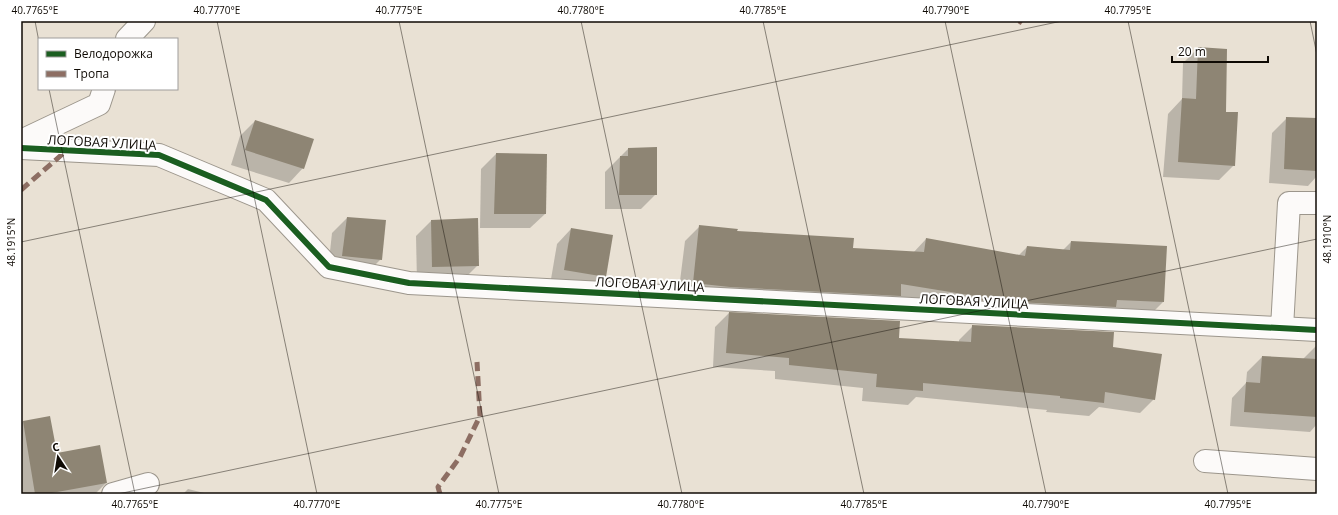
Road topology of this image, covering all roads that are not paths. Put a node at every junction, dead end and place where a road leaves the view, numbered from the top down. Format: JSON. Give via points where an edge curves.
{"nodes":[{"id":1,"x":144,"y":21,"type":"edge"},
{"id":2,"x":128,"y":38,"type":"edge"},
{"id":3,"x":104,"y":90,"type":"edge"},
{"id":4,"x":21,"y":141,"type":"edge"},
{"id":5,"x":21,"y":148,"type":"edge"},
{"id":6,"x":1317,"y":203,"type":"edge"},
{"id":7,"x":1282,"y":328,"type":"junction"},
{"id":8,"x":1317,"y":330,"type":"edge"},
{"id":9,"x":1205,"y":461,"type":"dead end"},
{"id":10,"x":1317,"y":469,"type":"edge"},
{"id":11,"x":148,"y":484,"type":"dead end"},
{"id":12,"x":113,"y":494,"type":"edge"}],
"edges":[{"from":1,"to":2,"type":"street"},
{"from":3,"to":4,"type":"street","via":[[99,104]]},
{"from":5,"to":7,"type":"street","name":"ЛОГОВАЯ УЛИЦА","via":[[159,155],[266,200],[329,267],[409,283]]},
{"from":6,"to":7,"type":"street","via":[[1289,203]]},
{"from":7,"to":8,"type":"street","name":"ЛОГОВАЯ УЛИЦА"},
{"from":9,"to":10,"type":"street"},
{"from":11,"to":12,"type":"street"}]}
